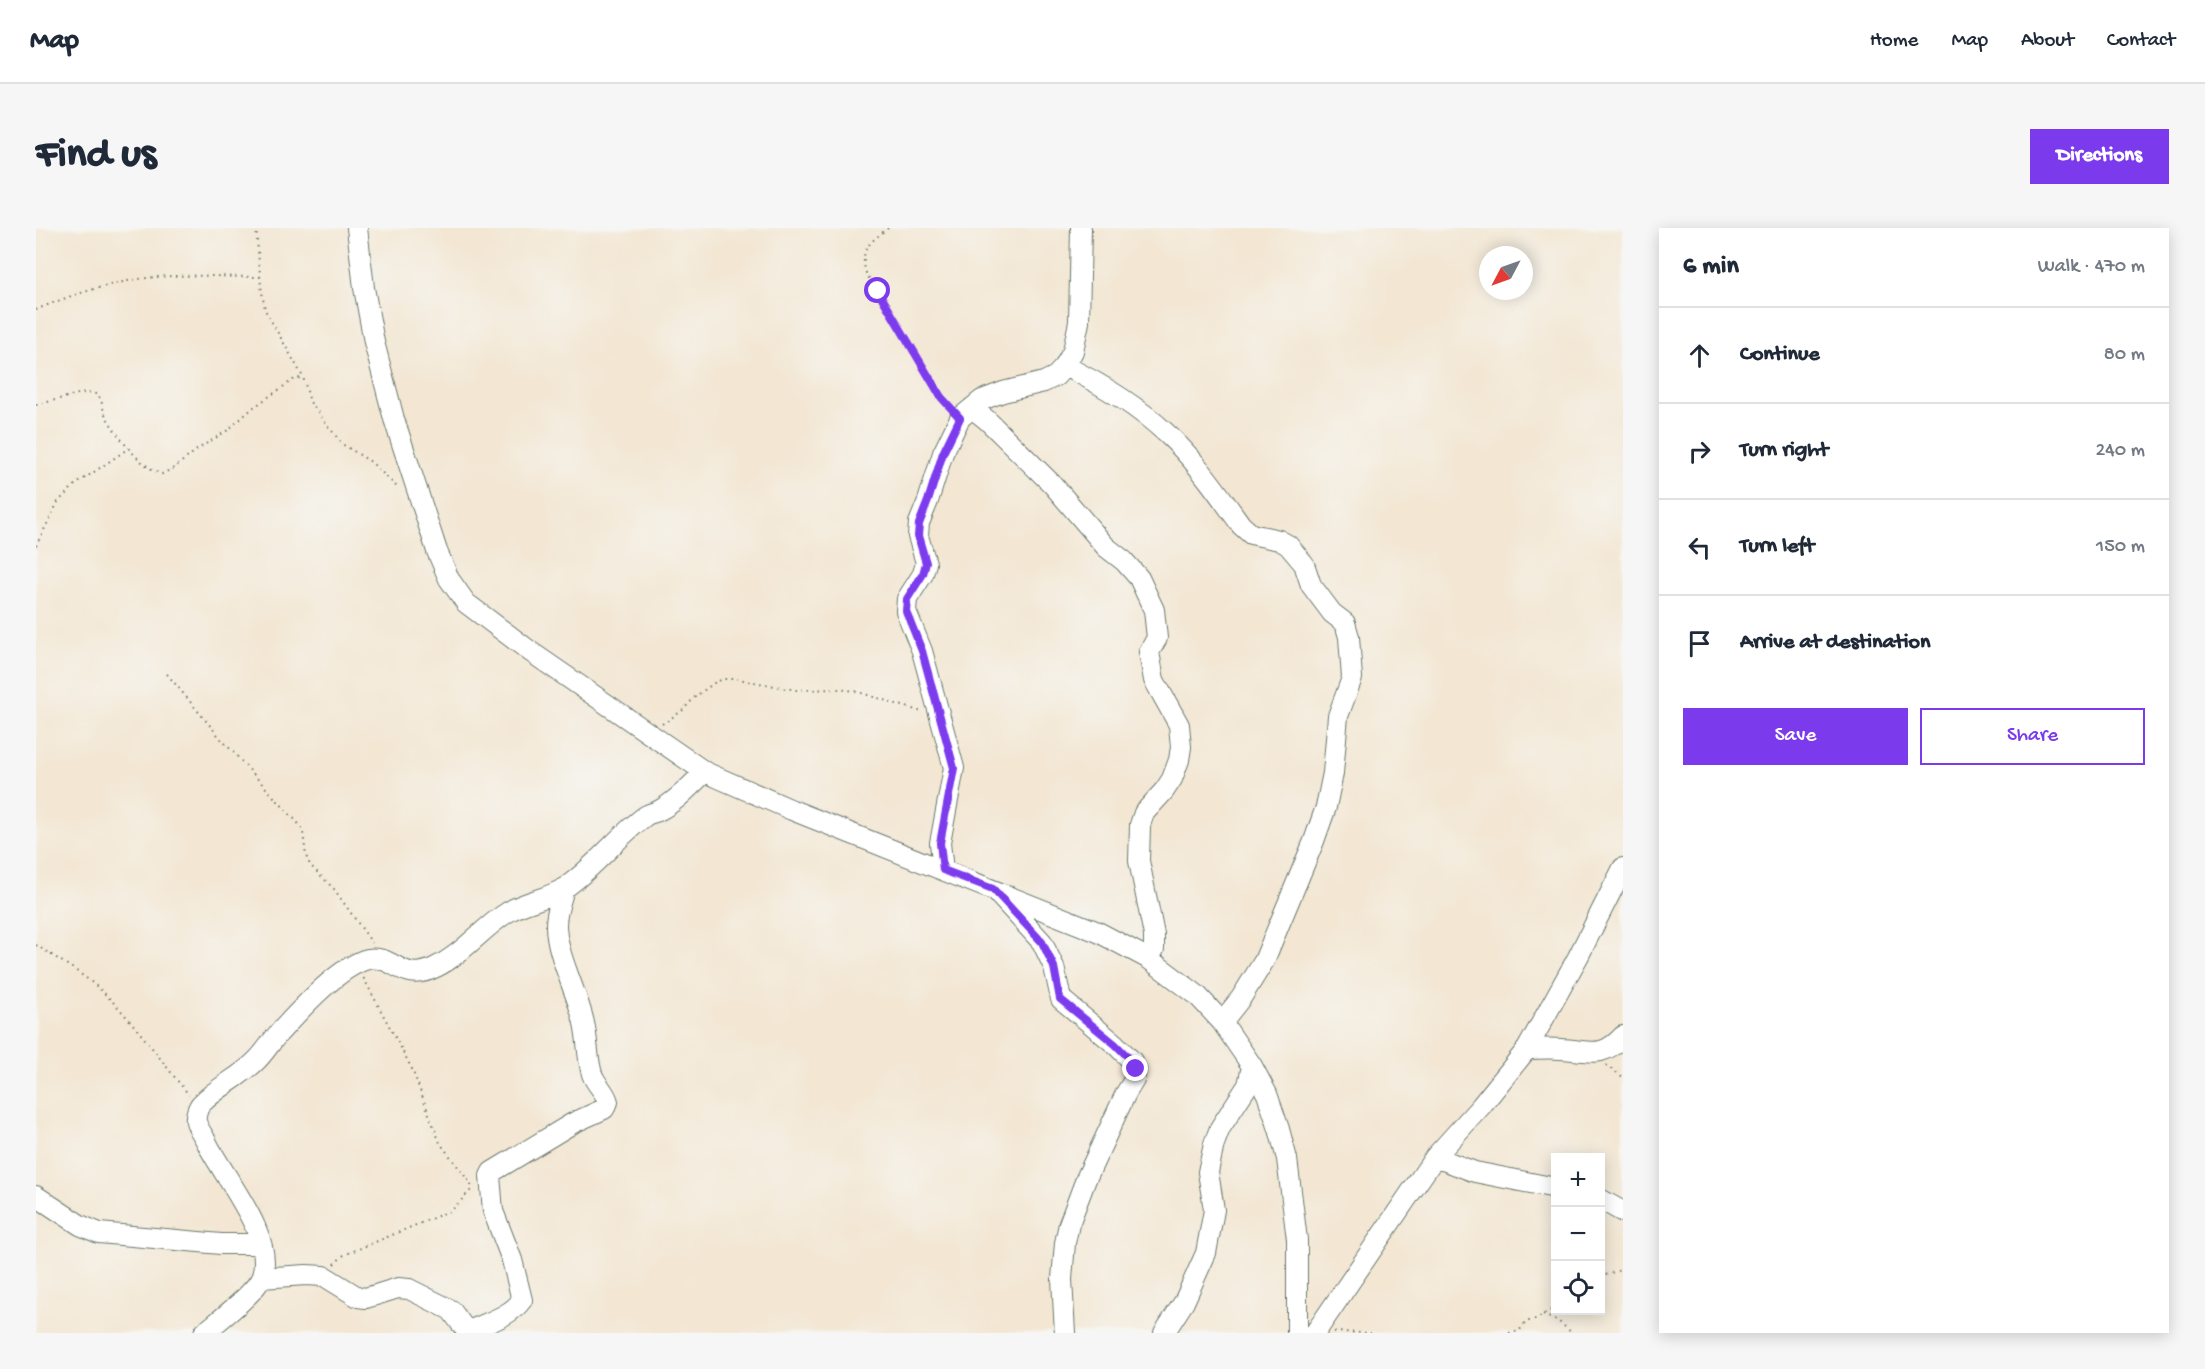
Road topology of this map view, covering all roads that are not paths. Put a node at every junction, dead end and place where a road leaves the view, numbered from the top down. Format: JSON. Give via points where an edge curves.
{"nodes":[{"id":1,"x":357,"y":228,"type":"edge"},
{"id":2,"x":1081,"y":228,"type":"edge"},
{"id":3,"x":1065,"y":366,"type":"junction"},
{"id":4,"x":966,"y":413,"type":"junction"},
{"id":5,"x":705,"y":772,"type":"junction"},
{"id":6,"x":1623,"y":868,"type":"edge"},
{"id":7,"x":943,"y":870,"type":"junction"},
{"id":8,"x":564,"y":888,"type":"junction"},
{"id":9,"x":993,"y":889,"type":"junction"},
{"id":10,"x":1149,"y":959,"type":"junction"},
{"id":11,"x":1222,"y":1022,"type":"junction"},
{"id":12,"x":1623,"y":1036,"type":"edge"},
{"id":13,"x":1527,"y":1049,"type":"junction"},
{"id":14,"x":1252,"y":1066,"type":"junction"},
{"id":15,"x":1435,"y":1157,"type":"junction"},
{"id":16,"x":1551,"y":1187,"type":"edge"},
{"id":17,"x":36,"y":1196,"type":"edge"},
{"id":18,"x":1605,"y":1202,"type":"edge"},
{"id":19,"x":1623,"y":1212,"type":"edge"},
{"id":20,"x":261,"y":1244,"type":"junction"},
{"id":21,"x":261,"y":1278,"type":"junction"},
{"id":22,"x":468,"y":1332,"type":"edge"},
{"id":23,"x":204,"y":1333,"type":"edge"},
{"id":24,"x":1065,"y":1333,"type":"edge"},
{"id":25,"x":1164,"y":1333,"type":"edge"},
{"id":26,"x":1297,"y":1333,"type":"edge"},
{"id":27,"x":1316,"y":1333,"type":"edge"}],
"edges":[{"from":1,"to":5,"type":"street","via":[[363,288],[394,419],[417,496],[449,579],[466,603]]},
{"from":2,"to":3,"type":"street","via":[[1079,322],[1073,351]]},
{"from":3,"to":4,"type":"street","via":[[1044,382],[981,400]]},
{"from":3,"to":11,"type":"street","via":[[1142,412],[1167,433],[1251,534],[1288,545],[1304,564],[1321,600],[1345,623],[1349,637],[1352,678],[1338,716],[1326,807],[1264,961]]},
{"from":4,"to":7,"type":"street","via":[[943,453],[919,524],[918,536],[926,563],[907,599],[906,611],[922,651],[954,768],[940,843]]},
{"from":4,"to":10,"type":"street","via":[[987,420],[1053,485],[1106,547],[1139,578],[1154,610],[1157,638],[1149,652],[1154,681],[1179,725],[1181,747],[1172,779],[1144,813],[1140,825],[1139,861],[1154,935]]},
{"from":5,"to":7,"type":"street"},
{"from":5,"to":8,"type":"street","via":[[659,811],[646,815]]},
{"from":6,"to":13,"type":"street"},
{"from":7,"to":9,"type":"street"},
{"from":8,"to":20,"type":"street","via":[[511,910],[462,950],[427,972],[403,971],[380,959],[356,964],[295,1016],[257,1061],[199,1106],[196,1120]]},
{"from":8,"to":22,"type":"street","via":[[556,926],[584,1022],[593,1076],[608,1102],[604,1109],[492,1172],[493,1211],[522,1300],[506,1314]]},
{"from":9,"to":10,"type":"street","via":[[1098,932]]},
{"from":9,"to":24,"type":"street","via":[[1042,942],[1054,967],[1060,999],[1115,1044],[1136,1069],[1069,1224],[1062,1279]]},
{"from":10,"to":11,"type":"street","via":[[1197,995]]},
{"from":11,"to":14,"type":"street"},
{"from":12,"to":13,"type":"street","via":[[1609,1049],[1590,1053],[1559,1048]]},
{"from":13,"to":15,"type":"street"},
{"from":14,"to":25,"type":"street","via":[[1248,1085],[1214,1144],[1208,1172],[1214,1210],[1206,1253],[1184,1302]]},
{"from":14,"to":26,"type":"street","via":[[1267,1094],[1287,1159],[1297,1240]]},
{"from":15,"to":16,"type":"street","via":[[1475,1172]]},
{"from":15,"to":27,"type":"street"},
{"from":17,"to":20,"type":"street","via":[[99,1233]]},
{"from":18,"to":19,"type":"street"},
{"from":20,"to":21,"type":"street"},
{"from":21,"to":22,"type":"street","via":[[324,1276],[358,1297],[409,1289],[451,1310]]},
{"from":21,"to":23,"type":"street","via":[[248,1295]]}]}
